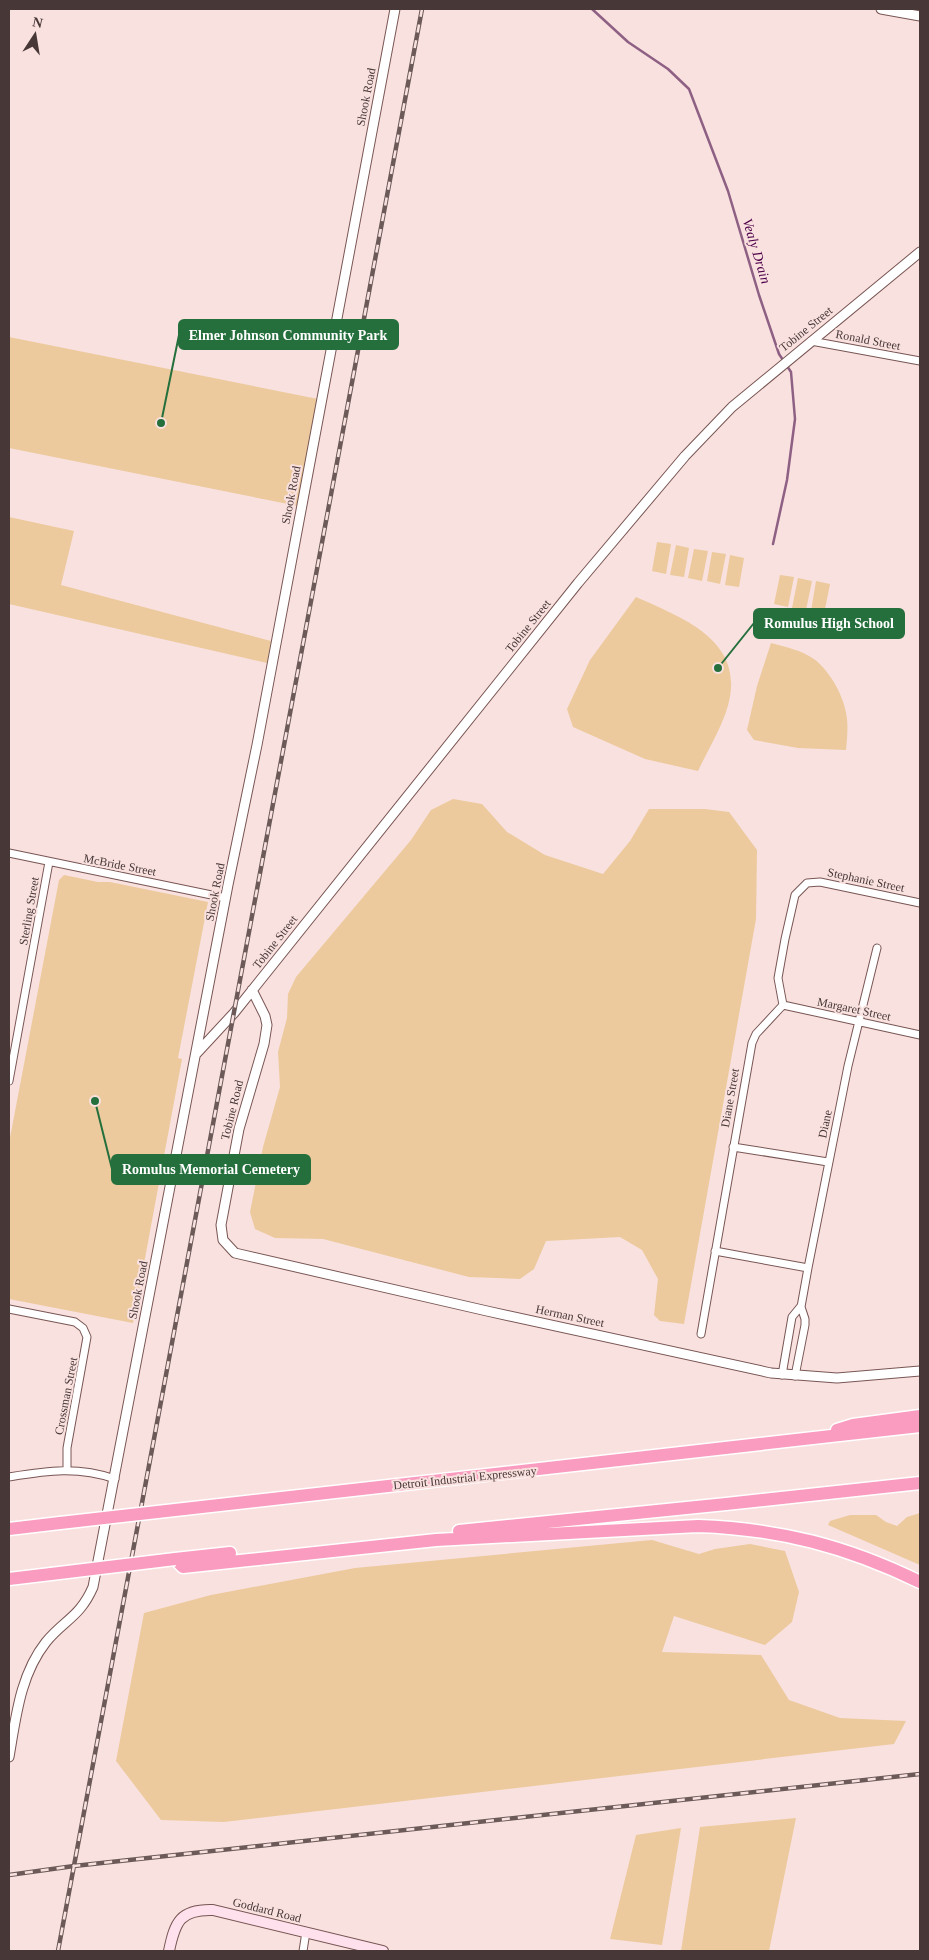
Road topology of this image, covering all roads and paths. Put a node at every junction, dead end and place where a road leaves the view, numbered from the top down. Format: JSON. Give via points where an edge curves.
{"nodes":[{"id":1,"x":395,"y":9,"type":"edge"},
{"id":2,"x":882,"y":9,"type":"edge"},
{"id":3,"x":920,"y":16,"type":"edge"},
{"id":4,"x":920,"y":252,"type":"edge"},
{"id":5,"x":811,"y":341,"type":"junction"},
{"id":6,"x":920,"y":361,"type":"edge"},
{"id":7,"x":9,"y":853,"type":"edge"},
{"id":8,"x":49,"y":862,"type":"junction"},
{"id":9,"x":226,"y":898,"type":"junction"},
{"id":10,"x":920,"y":903,"type":"edge"},
{"id":11,"x":876,"y":948,"type":"dead end"},
{"id":12,"x":252,"y":990,"type":"junction"},
{"id":13,"x":783,"y":1005,"type":"junction"},
{"id":14,"x":859,"y":1021,"type":"junction"},
{"id":15,"x":920,"y":1035,"type":"edge"},
{"id":16,"x":196,"y":1054,"type":"junction"},
{"id":17,"x":9,"y":1082,"type":"edge"},
{"id":18,"x":733,"y":1147,"type":"junction"},
{"id":19,"x":828,"y":1162,"type":"junction"},
{"id":20,"x":223,"y":1240,"type":"joint"},
{"id":21,"x":716,"y":1251,"type":"junction"},
{"id":22,"x":808,"y":1268,"type":"junction"},
{"id":23,"x":801,"y":1306,"type":"junction"},
{"id":24,"x":9,"y":1309,"type":"edge"},
{"id":25,"x":701,"y":1334,"type":"dead end"},
{"id":26,"x":920,"y":1371,"type":"edge"},
{"id":27,"x":782,"y":1375,"type":"junction"},
{"id":28,"x":795,"y":1376,"type":"junction"},
{"id":29,"x":920,"y":1416,"type":"edge"},
{"id":30,"x":920,"y":1426,"type":"edge"},
{"id":31,"x":797,"y":1441,"type":"junction"},
{"id":32,"x":67,"y":1470,"type":"junction"},
{"id":33,"x":9,"y":1477,"type":"edge"},
{"id":34,"x":115,"y":1479,"type":"junction"},
{"id":35,"x":920,"y":1483,"type":"edge"},
{"id":36,"x":9,"y":1528,"type":"edge"},
{"id":37,"x":175,"y":1559,"type":"junction"},
{"id":38,"x":9,"y":1579,"type":"edge"},
{"id":39,"x":920,"y":1582,"type":"edge"},
{"id":40,"x":9,"y":1757,"type":"edge"},
{"id":41,"x":306,"y":1932,"type":"junction"},
{"id":42,"x":169,"y":1951,"type":"edge"},
{"id":43,"x":303,"y":1951,"type":"edge"},
{"id":44,"x":383,"y":1951,"type":"edge"}],
"edges":[{"from":1,"to":9,"type":"street","name":"Shook Road"},
{"from":2,"to":3,"type":"street"},
{"from":4,"to":5,"type":"street","name":"Tobine Street"},
{"from":5,"to":6,"type":"street","name":"Ronald Street"},
{"from":5,"to":12,"type":"street","name":"Tobine Street","via":[[732,407],[685,456],[578,583]]},
{"from":7,"to":8,"type":"street","name":"McBride Street"},
{"from":8,"to":9,"type":"street","name":"McBride Street"},
{"from":8,"to":17,"type":"street","name":"Sterling Street"},
{"from":9,"to":16,"type":"street","name":"Shook Road"},
{"from":10,"to":13,"type":"street","name":"Stephanie Street","via":[[820,882],[807,883],[795,895],[785,939],[778,984]]},
{"from":11,"to":14,"type":"street","name":"Diane"},
{"from":12,"to":16,"type":"street","name":"Tobine Street"},
{"from":12,"to":20,"type":"street","name":"Tobine Road","via":[[267,1025],[239,1129],[221,1225]]},
{"from":13,"to":14,"type":"street","name":"Margaret Street"},
{"from":13,"to":18,"type":"street","name":"Diane Street","via":[[756,1034],[752,1043]]},
{"from":14,"to":15,"type":"street","name":"Margaret Street"},
{"from":14,"to":19,"type":"street","name":"Diane"},
{"from":16,"to":34,"type":"street","name":"Shook Road"},
{"from":18,"to":19,"type":"street"},
{"from":18,"to":21,"type":"street","name":"Diane Street"},
{"from":19,"to":22,"type":"street","name":"Diane"},
{"from":20,"to":27,"type":"street","name":"Herman Street","via":[[235,1252],[257,1259]]},
{"from":21,"to":22,"type":"street"},
{"from":21,"to":25,"type":"street","name":"Diane Street"},
{"from":22,"to":23,"type":"street","name":"Diane"},
{"from":23,"to":27,"type":"street","name":"Diane","via":[[792,1317]]},
{"from":23,"to":28,"type":"street","name":"Diane","via":[[805,1325]]},
{"from":24,"to":32,"type":"street","name":"Crossman Street","via":[[75,1322],[87,1336],[67,1448]]},
{"from":26,"to":28,"type":"street","name":"Herman Street","via":[[837,1378]]},
{"from":27,"to":28,"type":"street","name":"Herman Street"},
{"from":29,"to":31,"type":"highway","via":[[853,1425]]},
{"from":30,"to":31,"type":"highway","name":"Detroit Industrial Expressway"},
{"from":31,"to":36,"type":"highway","name":"Detroit Industrial Expressway","bridge":true},
{"from":32,"to":33,"type":"street"},
{"from":32,"to":34,"type":"street","via":[[96,1472]]},
{"from":34,"to":40,"type":"street","name":"Shook Road","via":[[93,1587],[78,1612],[47,1641],[30,1666]]},
{"from":35,"to":37,"type":"highway"},
{"from":37,"to":38,"type":"highway","bridge":true},
{"from":37,"to":39,"type":"highway","via":[[183,1567],[436,1540],[698,1526],[762,1531],[831,1545]]},
{"from":41,"to":42,"type":"main road","name":"Goddard Road","via":[[200,1909],[186,1914],[176,1924]]},
{"from":41,"to":43,"type":"street"},
{"from":41,"to":44,"type":"main road","name":"Goddard Road"}]}
